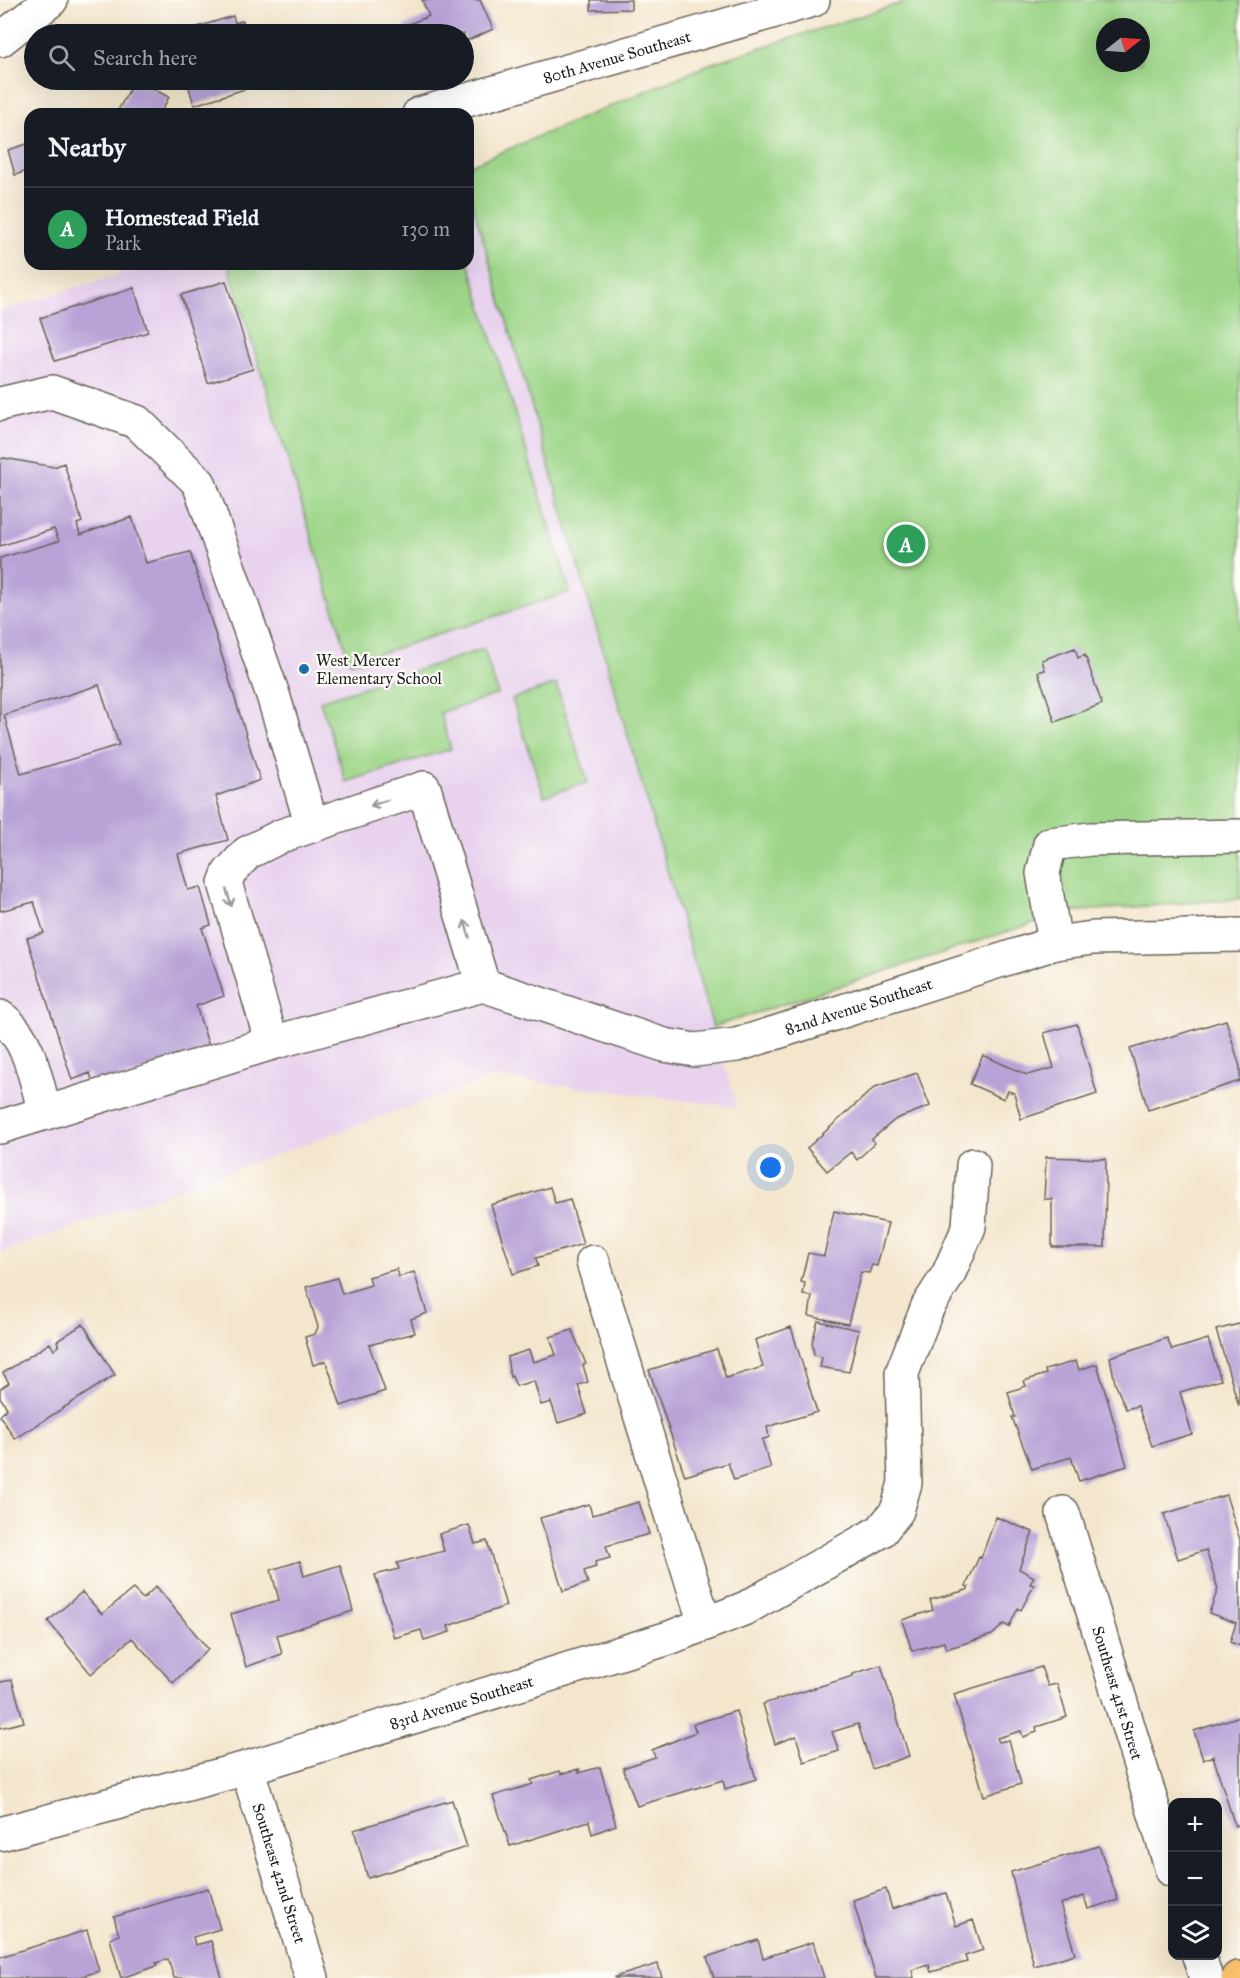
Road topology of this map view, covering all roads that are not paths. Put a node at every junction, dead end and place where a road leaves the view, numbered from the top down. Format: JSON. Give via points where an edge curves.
{"nodes":[{"id":1,"x":51,"y":0,"type":"edge"},
{"id":2,"x":813,"y":0,"type":"edge"},
{"id":3,"x":734,"y":11,"type":"edge"},
{"id":4,"x":0,"y":40,"type":"edge"},
{"id":5,"x":437,"y":108,"type":"edge"},
{"id":6,"x":0,"y":404,"type":"edge"},
{"id":7,"x":307,"y":809,"type":"dead end"},
{"id":8,"x":1240,"y":836,"type":"edge"},
{"id":9,"x":1240,"y":935,"type":"edge"},
{"id":10,"x":1055,"y":943,"type":"junction"},
{"id":11,"x":483,"y":985,"type":"junction"},
{"id":12,"x":0,"y":1017,"type":"edge"},
{"id":13,"x":272,"y":1042,"type":"junction"},
{"id":14,"x":45,"y":1113,"type":"junction"},
{"id":15,"x":0,"y":1127,"type":"edge"},
{"id":16,"x":973,"y":1165,"type":"dead end"},
{"id":17,"x":593,"y":1262,"type":"dead end"},
{"id":18,"x":1063,"y":1513,"type":"dead end"},
{"id":19,"x":705,"y":1624,"type":"junction"},
{"id":20,"x":247,"y":1768,"type":"junction"},
{"id":21,"x":0,"y":1834,"type":"edge"},
{"id":22,"x":1168,"y":1854,"type":"edge"},
{"id":23,"x":1200,"y":1960,"type":"edge"},
{"id":24,"x":312,"y":1978,"type":"edge"},
{"id":25,"x":1206,"y":1978,"type":"edge"}],
"edges":[{"from":1,"to":4,"type":"street"},
{"from":2,"to":3,"type":"street","name":"80th Avenue Southeast"},
{"from":3,"to":5,"type":"street","name":"80th Avenue Southeast"},
{"from":6,"to":7,"type":"street","via":[[52,392],[137,422],[199,483],[273,695]]},
{"from":8,"to":10,"type":"street","via":[[1092,839],[1050,844],[1043,873]]},
{"from":9,"to":10,"type":"street","name":"82nd Avenue Southeast","via":[[1094,938]]},
{"from":10,"to":11,"type":"street","name":"82nd Avenue Southeast","via":[[737,1045],[695,1050],[664,1045]]},
{"from":11,"to":13,"type":"street"},
{"from":11,"to":13,"type":"street","one_way":true,"via":[[424,788],[281,836],[247,853],[229,873],[225,883]]},
{"from":12,"to":14,"type":"street","via":[[11,1024],[30,1058]]},
{"from":13,"to":14,"type":"street"},
{"from":14,"to":15,"type":"street"},
{"from":16,"to":19,"type":"street","name":"83rd Avenue Southeast","via":[[969,1227],[948,1275],[928,1306],[902,1373],[906,1457],[897,1511],[881,1531],[810,1574],[746,1608]]},
{"from":17,"to":19,"type":"street"},
{"from":18,"to":22,"type":"street","name":"Southeast 41st Street"},
{"from":19,"to":20,"type":"street","name":"83rd Avenue Southeast"},
{"from":20,"to":21,"type":"street","name":"83rd Avenue Southeast"},
{"from":20,"to":24,"type":"street","name":"Southeast 42nd Street"},
{"from":23,"to":25,"type":"street"}]}
